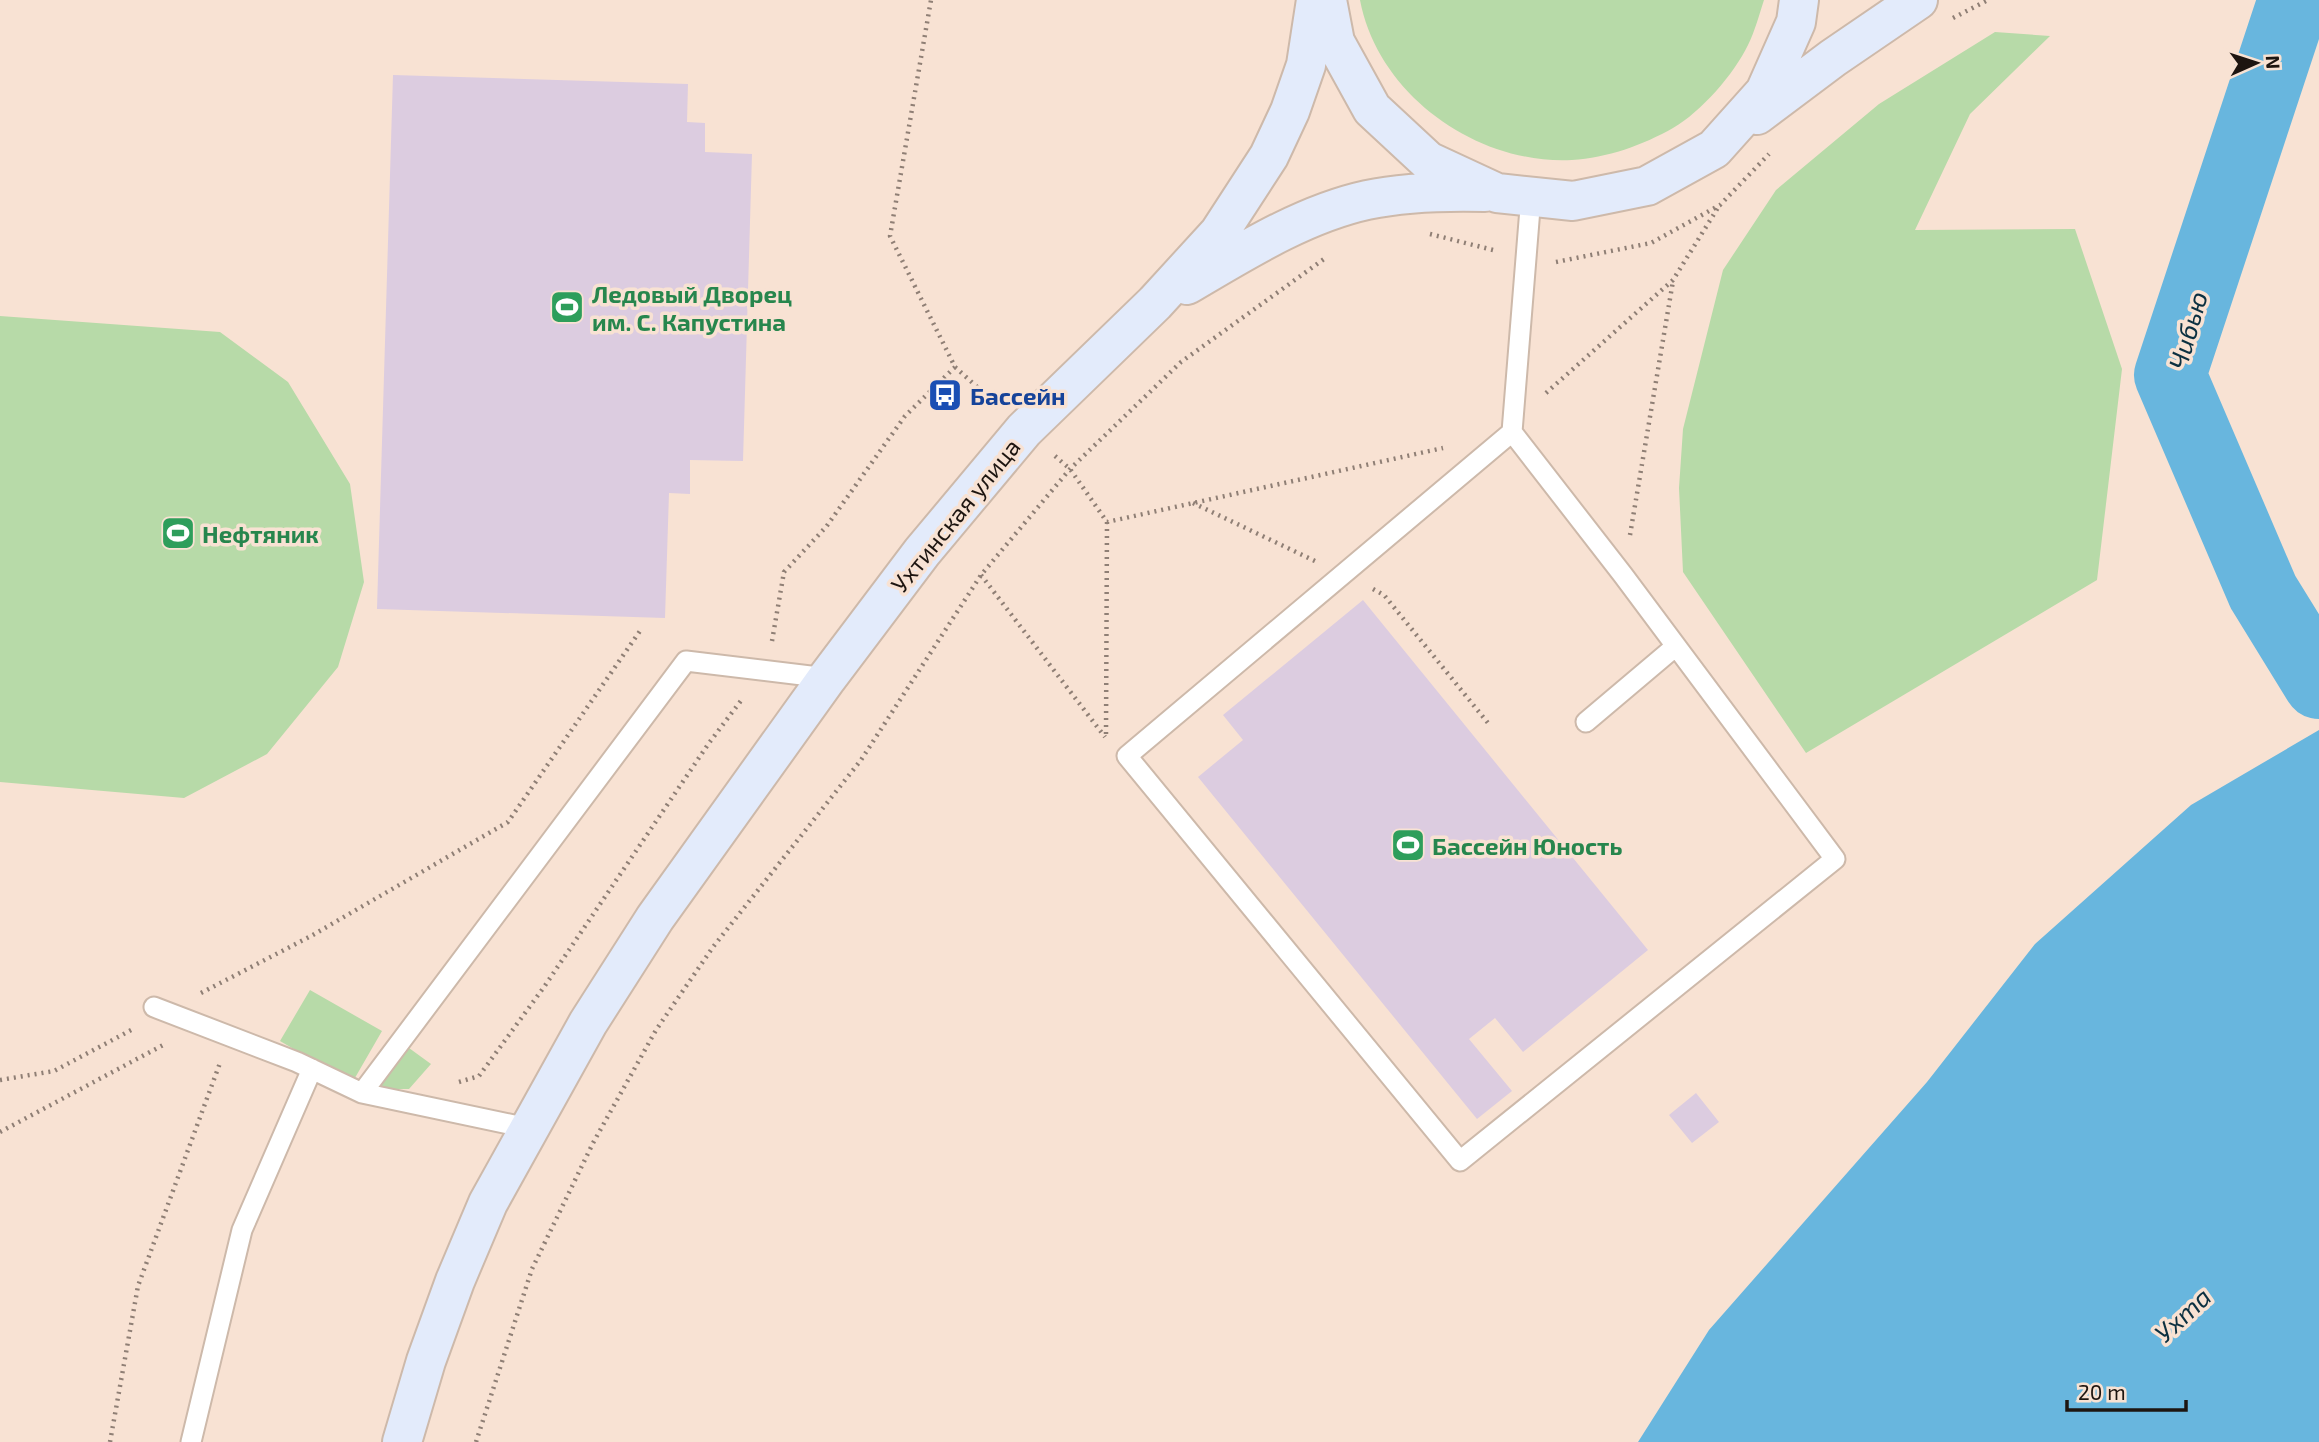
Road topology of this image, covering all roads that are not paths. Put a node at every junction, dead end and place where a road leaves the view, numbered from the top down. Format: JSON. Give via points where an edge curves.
{"nodes":[{"id":1,"x":1316,"y":0,"type":"edge"},
{"id":2,"x":1327,"y":0,"type":"edge"},
{"id":3,"x":1799,"y":0,"type":"edge"},
{"id":4,"x":1918,"y":0,"type":"edge"},
{"id":5,"x":1714,"y":149,"type":"junction"},
{"id":6,"x":1514,"y":195,"type":"junction"},
{"id":7,"x":1155,"y":303,"type":"junction"},
{"id":8,"x":1513,"y":423,"type":"junction"},
{"id":9,"x":1676,"y":646,"type":"junction"},
{"id":10,"x":827,"y":678,"type":"junction"},
{"id":11,"x":1586,"y":722,"type":"dead end"},
{"id":12,"x":154,"y":1007,"type":"dead end"},
{"id":13,"x":312,"y":1069,"type":"junction"},
{"id":14,"x":362,"y":1093,"type":"junction"},
{"id":15,"x":528,"y":1128,"type":"junction"},
{"id":16,"x":191,"y":1442,"type":"edge"},
{"id":17,"x":402,"y":1442,"type":"edge"}],
"edges":[{"from":1,"to":7,"type":"main road","via":[[1307,65],[1269,156],[1219,233]]},
{"from":2,"to":6,"type":"main road","via":[[1335,42],[1372,108],[1428,161]]},
{"from":3,"to":5,"type":"main road","via":[[1796,22],[1765,92]]},
{"from":4,"to":5,"type":"main road"},
{"from":5,"to":6,"type":"main road","via":[[1647,186],[1573,201]]},
{"from":6,"to":7,"type":"main road","via":[[1452,191],[1366,200],[1324,213]]},
{"from":6,"to":8,"type":"lane","via":[[1527,260]]},
{"from":7,"to":10,"type":"main road","name":"Ухтинская улица","via":[[1024,430],[922,552]]},
{"from":8,"to":9,"type":"lane"},
{"from":8,"to":9,"type":"lane","via":[[1127,756],[1460,1161],[1835,859]]},
{"from":9,"to":11,"type":"lane"},
{"from":10,"to":14,"type":"lane","via":[[686,662]]},
{"from":10,"to":15,"type":"main road","name":"Ухтинская улица","via":[[655,918]]},
{"from":12,"to":13,"type":"lane"},
{"from":13,"to":14,"type":"lane"},
{"from":13,"to":16,"type":"lane","via":[[242,1230]]},
{"from":14,"to":15,"type":"lane"},
{"from":15,"to":17,"type":"main road","name":"Ухтинская улица","via":[[488,1203],[455,1281]]}]}
